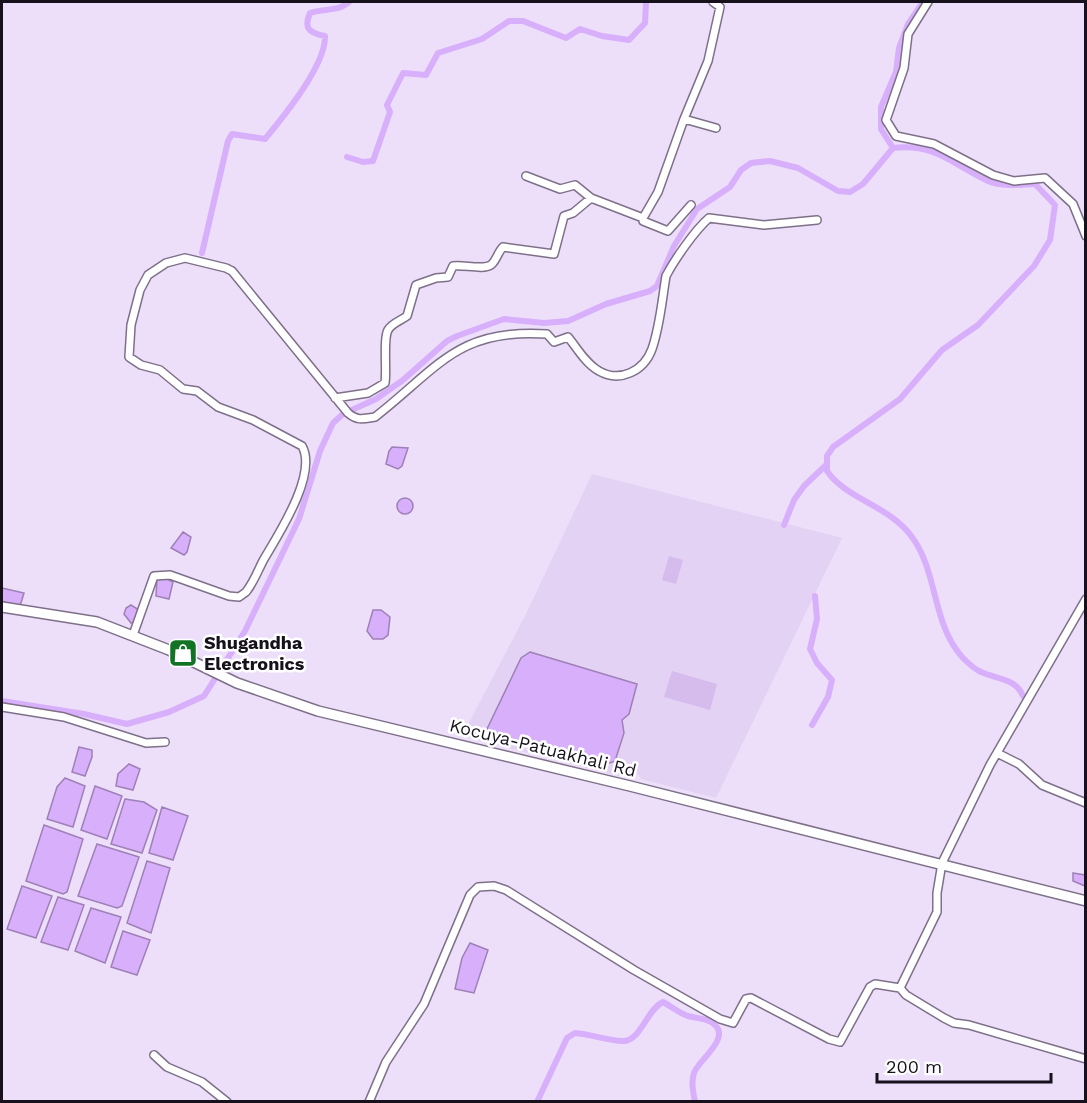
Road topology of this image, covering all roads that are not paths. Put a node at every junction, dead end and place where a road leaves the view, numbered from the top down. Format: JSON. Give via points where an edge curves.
{"nodes":[{"id":1,"x":713,"y":2,"type":"edge"},
{"id":2,"x":928,"y":2,"type":"edge"},
{"id":3,"x":684,"y":119,"type":"junction"},
{"id":4,"x":716,"y":128,"type":"dead end"},
{"id":5,"x":526,"y":176,"type":"dead end"},
{"id":6,"x":591,"y":198,"type":"junction"},
{"id":7,"x":691,"y":205,"type":"dead end"},
{"id":8,"x":644,"y":218,"type":"junction"},
{"id":9,"x":817,"y":220,"type":"dead end"},
{"id":10,"x":1086,"y":236,"type":"edge"},
{"id":11,"x":338,"y":401,"type":"junction"},
{"id":12,"x":1086,"y":599,"type":"edge"},
{"id":13,"x":2,"y":607,"type":"edge"},
{"id":14,"x":133,"y":635,"type":"junction"},
{"id":15,"x":2,"y":707,"type":"edge"},
{"id":16,"x":165,"y":742,"type":"dead end"},
{"id":17,"x":997,"y":753,"type":"junction"},
{"id":18,"x":1086,"y":803,"type":"edge"},
{"id":19,"x":942,"y":863,"type":"junction"},
{"id":20,"x":1086,"y":901,"type":"edge"},
{"id":21,"x":900,"y":988,"type":"junction"},
{"id":22,"x":154,"y":1055,"type":"dead end"},
{"id":23,"x":1086,"y":1059,"type":"edge"},
{"id":24,"x":227,"y":1101,"type":"edge"},
{"id":25,"x":369,"y":1101,"type":"edge"}],
"edges":[{"from":1,"to":3,"type":"street","via":[[720,7],[708,61]]},
{"from":2,"to":10,"type":"street","via":[[908,34],[904,68],[886,120],[890,130],[896,136],[934,144],[993,175],[1014,181],[1046,178],[1073,204]]},
{"from":3,"to":4,"type":"street"},
{"from":3,"to":8,"type":"street","via":[[658,192]]},
{"from":5,"to":6,"type":"street","via":[[560,189],[574,185]]},
{"from":6,"to":8,"type":"street"},
{"from":6,"to":11,"type":"street","via":[[564,216],[558,247],[552,255],[503,247],[491,265],[453,266],[448,277],[416,285],[407,316],[393,324],[386,336],[385,383],[368,393]]},
{"from":7,"to":8,"type":"street","via":[[668,231],[643,221]]},
{"from":9,"to":11,"type":"street","via":[[764,225],[709,218],[695,229],[666,276],[651,350],[641,367],[627,374],[611,375],[598,370],[568,337],[554,342],[547,334],[518,332],[484,337],[453,352],[375,417],[355,419]]},
{"from":11,"to":14,"type":"street","via":[[232,271],[185,258],[166,263],[148,275],[131,325],[129,357],[160,370],[183,389],[197,391],[218,407],[288,438],[302,446],[305,454],[301,486],[287,521],[246,592],[239,597],[229,596],[170,575],[154,576]]},
{"from":12,"to":17,"type":"street"},
{"from":13,"to":14,"type":"main road","name":"Kocuya-Patuakhali Rd","via":[[97,622]]},
{"from":14,"to":19,"type":"main road","name":"Kocuya-Patuakhali Rd","via":[[273,698],[318,711]]},
{"from":15,"to":16,"type":"street","via":[[64,717],[146,743]]},
{"from":17,"to":18,"type":"street","via":[[1018,764],[1042,785]]},
{"from":17,"to":19,"type":"street"},
{"from":19,"to":20,"type":"main road","name":"Kocuya-Patuakhali Rd"},
{"from":19,"to":21,"type":"street","via":[[938,912]]},
{"from":21,"to":23,"type":"street","via":[[954,1023]]},
{"from":21,"to":25,"type":"street","via":[[875,984],[870,987],[840,1042],[751,998],[746,999],[733,1023],[634,970],[506,890],[478,887],[462,911],[424,1004],[386,1062]]},
{"from":22,"to":24,"type":"street","via":[[167,1067],[201,1082]]}]}
